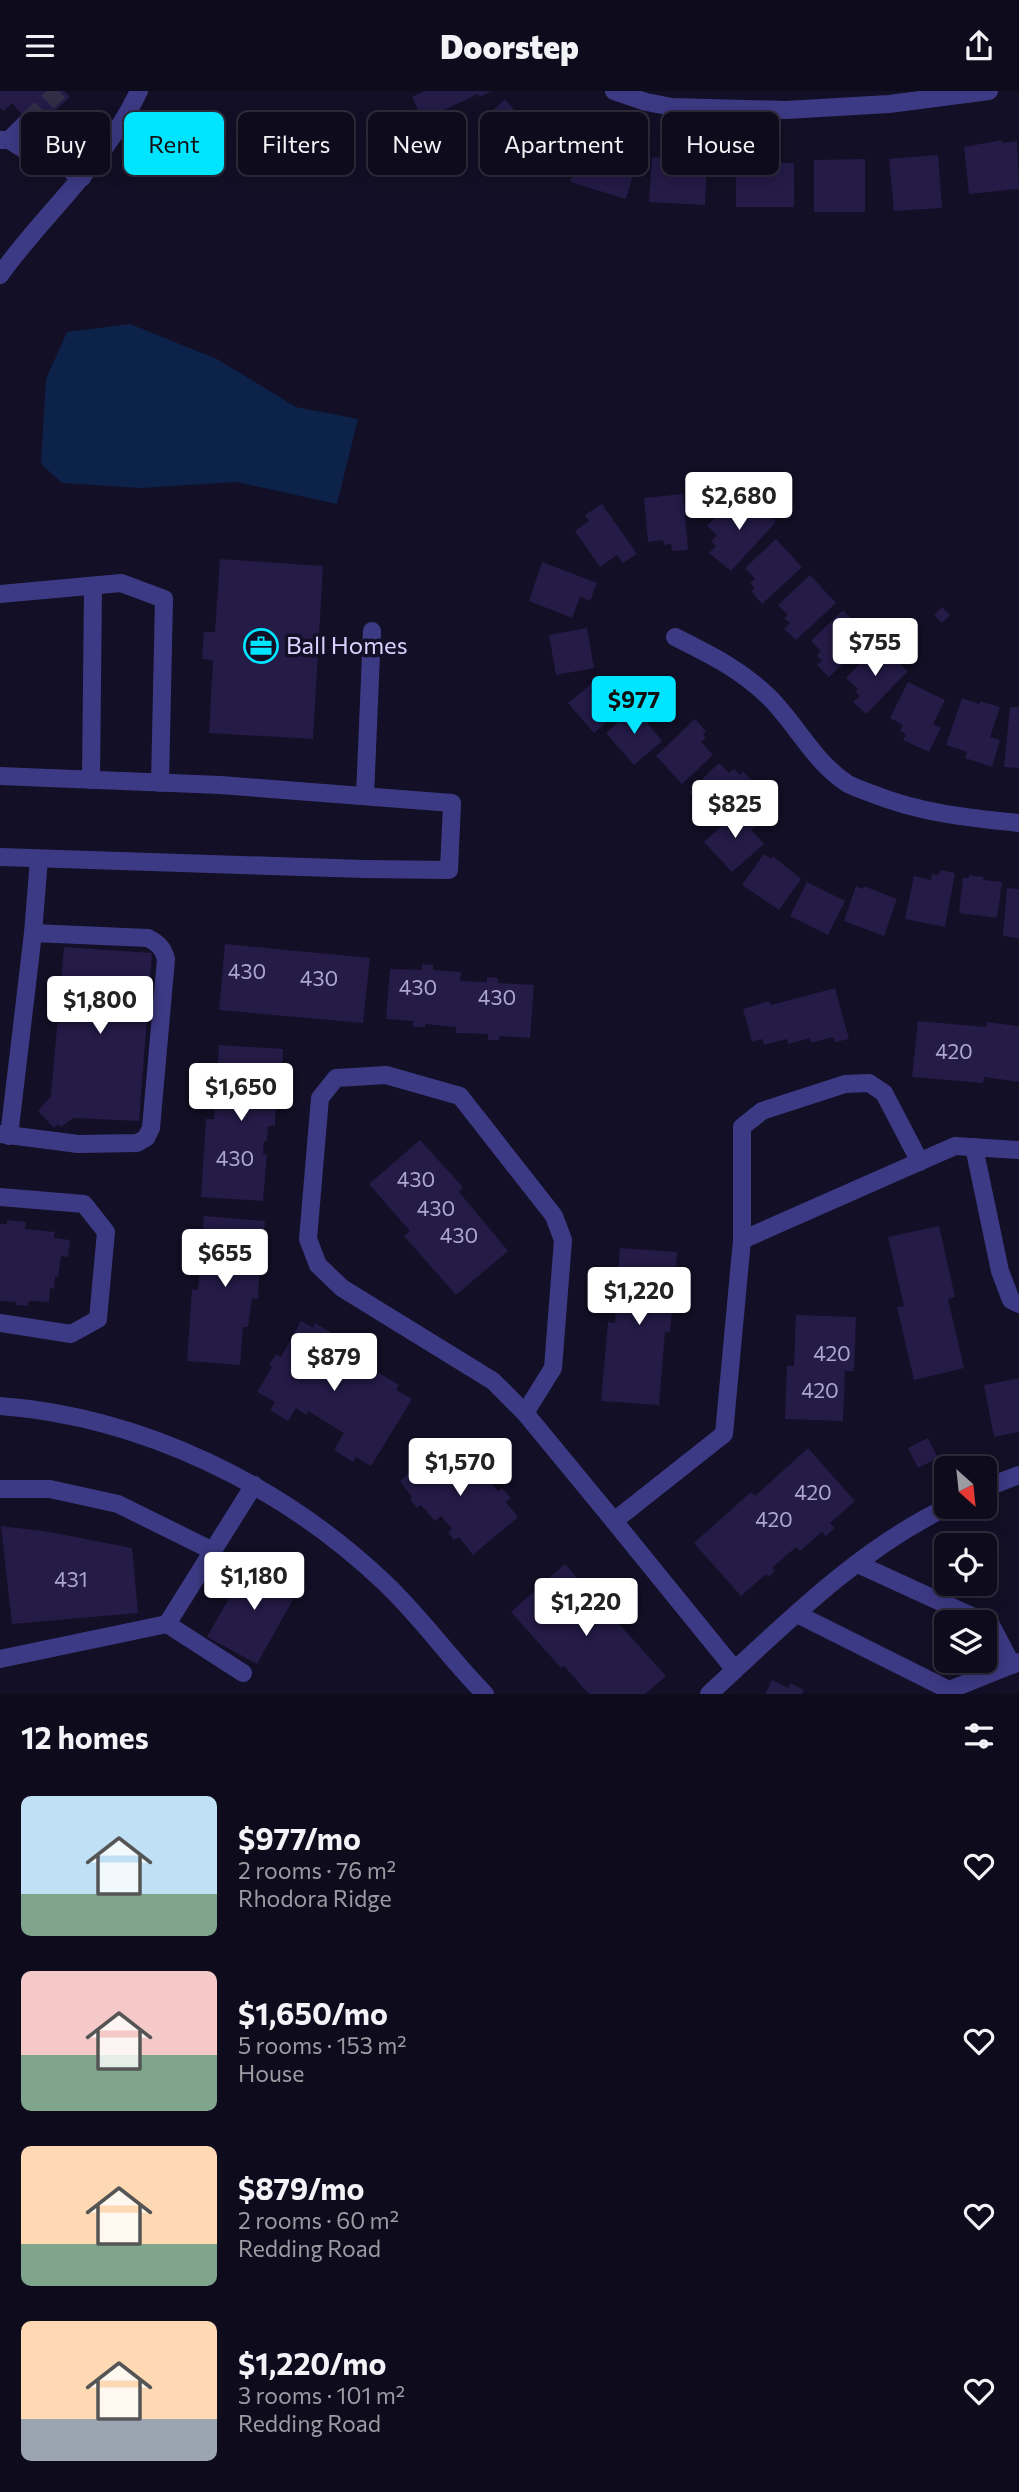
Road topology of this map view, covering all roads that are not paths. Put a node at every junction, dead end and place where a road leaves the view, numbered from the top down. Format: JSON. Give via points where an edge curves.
{"nodes":[{"id":1,"x":139,"y":91,"type":"edge"},
{"id":2,"x":614,"y":91,"type":"edge"},
{"id":3,"x":989,"y":91,"type":"edge"},
{"id":4,"x":21,"y":127,"type":"tunnel mouth"},
{"id":5,"x":5,"y":140,"type":"edge"},
{"id":6,"x":82,"y":178,"type":"junction"},
{"id":7,"x":0,"y":275,"type":"edge"},
{"id":8,"x":93,"y":586,"type":"junction"},
{"id":9,"x":0,"y":594,"type":"edge"},
{"id":10,"x":372,"y":631,"type":"dead end"},
{"id":11,"x":675,"y":637,"type":"dead end"},
{"id":12,"x":0,"y":776,"type":"edge"},
{"id":13,"x":91,"y":780,"type":"junction"},
{"id":14,"x":160,"y":783,"type":"junction"},
{"id":15,"x":365,"y":796,"type":"junction"},
{"id":16,"x":1019,"y":823,"type":"edge"},
{"id":17,"x":0,"y":857,"type":"edge"},
{"id":18,"x":39,"y":859,"type":"junction"},
{"id":19,"x":33,"y":933,"type":"junction"},
{"id":20,"x":5,"y":1135,"type":"edge"},
{"id":21,"x":974,"y":1147,"type":"junction"},
{"id":22,"x":1019,"y":1150,"type":"edge"},
{"id":23,"x":920,"y":1162,"type":"junction"},
{"id":24,"x":0,"y":1197,"type":"edge"},
{"id":25,"x":742,"y":1240,"type":"junction"},
{"id":26,"x":1019,"y":1304,"type":"edge"},
{"id":27,"x":0,"y":1324,"type":"edge"},
{"id":28,"x":0,"y":1406,"type":"edge"},
{"id":29,"x":525,"y":1413,"type":"junction"},
{"id":30,"x":1019,"y":1475,"type":"edge"},
{"id":31,"x":998,"y":1483,"type":"edge"},
{"id":32,"x":254,"y":1485,"type":"junction"},
{"id":33,"x":0,"y":1489,"type":"edge"},
{"id":34,"x":934,"y":1513,"type":"edge"},
{"id":35,"x":614,"y":1521,"type":"junction"},
{"id":36,"x":213,"y":1551,"type":"junction"},
{"id":37,"x":858,"y":1564,"type":"junction"},
{"id":38,"x":797,"y":1614,"type":"junction"},
{"id":39,"x":167,"y":1624,"type":"junction"},
{"id":40,"x":0,"y":1659,"type":"edge"},
{"id":41,"x":1016,"y":1663,"type":"edge"},
{"id":42,"x":735,"y":1670,"type":"junction"},
{"id":43,"x":243,"y":1673,"type":"dead end"},
{"id":44,"x":485,"y":1694,"type":"edge"},
{"id":45,"x":709,"y":1694,"type":"edge"}],
"edges":[{"from":1,"to":6,"type":"street"},
{"from":2,"to":3,"type":"street","via":[[672,107],[786,110],[889,104]]},
{"from":4,"to":5,"type":"street"},
{"from":5,"to":6,"type":"street","via":[[45,153]]},
{"from":6,"to":7,"type":"street"},
{"from":8,"to":9,"type":"street"},
{"from":8,"to":13,"type":"street"},
{"from":8,"to":14,"type":"street","via":[[121,583],[164,599]]},
{"from":10,"to":15,"type":"street"},
{"from":11,"to":16,"type":"street","via":[[729,664],[770,698],[806,744],[850,785],[948,816]]},
{"from":12,"to":13,"type":"street"},
{"from":13,"to":14,"type":"street"},
{"from":14,"to":15,"type":"street"},
{"from":15,"to":18,"type":"street","via":[[452,803],[449,870]]},
{"from":17,"to":18,"type":"street"},
{"from":18,"to":19,"type":"street"},
{"from":19,"to":20,"type":"street"},
{"from":19,"to":20,"type":"street","via":[[148,938],[164,950],[151,1128],[137,1143],[78,1143]]},
{"from":21,"to":22,"type":"street"},
{"from":21,"to":23,"type":"street","via":[[955,1146]]},
{"from":21,"to":26,"type":"street","via":[[1000,1271],[1011,1300]]},
{"from":23,"to":25,"type":"street"},
{"from":23,"to":25,"type":"street","via":[[884,1093],[869,1083],[845,1084],[762,1111],[742,1127]]},
{"from":24,"to":27,"type":"street","via":[[84,1204],[106,1232],[98,1319],[71,1334]]},
{"from":25,"to":35,"type":"street","via":[[724,1434]]},
{"from":28,"to":32,"type":"street","via":[[103,1424],[176,1449]]},
{"from":29,"to":29,"type":"street","via":[[493,1381],[342,1288],[318,1265],[308,1239],[320,1098],[336,1078],[386,1075],[460,1096],[554,1216],[563,1240],[553,1368]]},
{"from":29,"to":35,"type":"street"},
{"from":30,"to":31,"type":"street"},
{"from":32,"to":36,"type":"street"},
{"from":32,"to":44,"type":"street","via":[[345,1547],[385,1583]]},
{"from":33,"to":36,"type":"street","via":[[50,1489],[118,1504]]},
{"from":34,"to":37,"type":"street"},
{"from":35,"to":42,"type":"street"},
{"from":36,"to":39,"type":"street"},
{"from":37,"to":38,"type":"street"},
{"from":37,"to":41,"type":"street","via":[[991,1625]]},
{"from":38,"to":41,"type":"street","via":[[949,1690]]},
{"from":38,"to":42,"type":"street"},
{"from":39,"to":40,"type":"street"},
{"from":39,"to":43,"type":"street"},
{"from":42,"to":45,"type":"street"}]}
